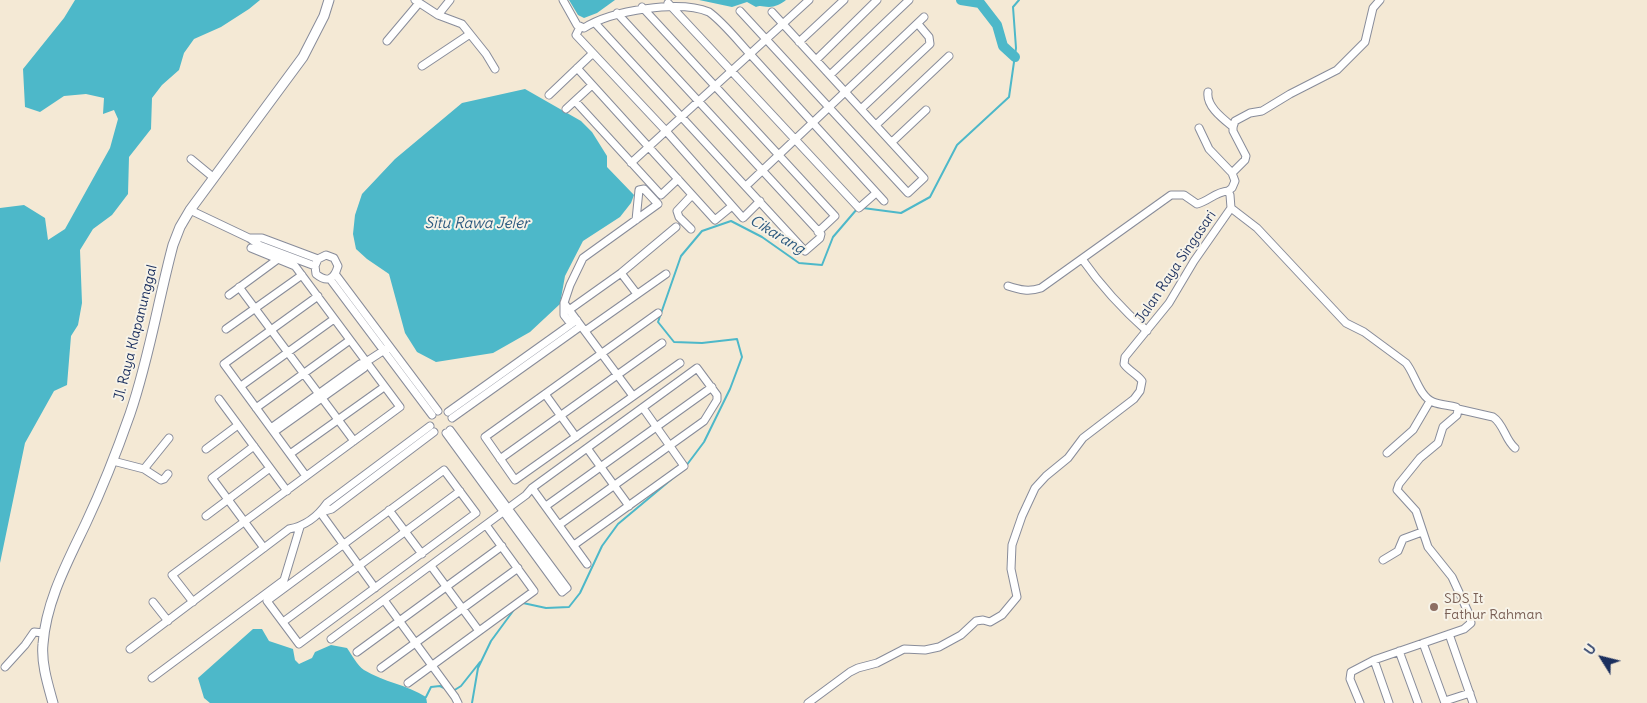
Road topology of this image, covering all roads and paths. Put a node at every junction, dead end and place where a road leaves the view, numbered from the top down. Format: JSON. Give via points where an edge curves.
{"nodes":[{"id":1,"x":329,"y":0,"type":"edge"},
{"id":2,"x":450,"y":0,"type":"edge"},
{"id":3,"x":563,"y":0,"type":"edge"},
{"id":4,"x":809,"y":0,"type":"edge"},
{"id":5,"x":844,"y":0,"type":"edge"},
{"id":6,"x":877,"y":0,"type":"edge"},
{"id":7,"x":909,"y":0,"type":"edge"},
{"id":8,"x":1380,"y":0,"type":"edge"},
{"id":9,"x":417,"y":1,"type":"edge"},
{"id":10,"x":668,"y":2,"type":"junction"},
{"id":11,"x":642,"y":7,"type":"junction"},
{"id":12,"x":740,"y":11,"type":"dead end"},
{"id":13,"x":772,"y":12,"type":"dead end"},
{"id":14,"x":617,"y":13,"type":"junction"},
{"id":15,"x":438,"y":15,"type":"junction"},
{"id":16,"x":924,"y":18,"type":"dead end"},
{"id":17,"x":595,"y":23,"type":"junction"},
{"id":18,"x":783,"y":24,"type":"junction"},
{"id":19,"x":918,"y":24,"type":"junction"},
{"id":20,"x":580,"y":27,"type":"junction"},
{"id":21,"x":470,"y":34,"type":"junction"},
{"id":22,"x":766,"y":39,"type":"junction"},
{"id":23,"x":387,"y":41,"type":"dead end"},
{"id":24,"x":800,"y":42,"type":"junction"},
{"id":25,"x":593,"y":53,"type":"junction"},
{"id":26,"x":750,"y":54,"type":"junction"},
{"id":27,"x":949,"y":56,"type":"dead end"},
{"id":28,"x":816,"y":60,"type":"junction"},
{"id":29,"x":422,"y":66,"type":"dead end"},
{"id":30,"x":577,"y":68,"type":"junction"},
{"id":31,"x":495,"y":69,"type":"dead end"},
{"id":32,"x":732,"y":71,"type":"junction"},
{"id":33,"x":830,"y":75,"type":"junction"},
{"id":34,"x":592,"y":85,"type":"junction"},
{"id":35,"x":715,"y":86,"type":"junction"},
{"id":36,"x":846,"y":92,"type":"junction"},
{"id":37,"x":1208,"y":92,"type":"dead end"},
{"id":38,"x":549,"y":95,"type":"dead end"},
{"id":39,"x":575,"y":101,"type":"junction"},
{"id":40,"x":699,"y":101,"type":"junction"},
{"id":41,"x":829,"y":108,"type":"junction"},
{"id":42,"x":566,"y":109,"type":"dead end"},
{"id":43,"x":861,"y":109,"type":"junction"},
{"id":44,"x":926,"y":110,"type":"dead end"},
{"id":45,"x":682,"y":116,"type":"junction"},
{"id":46,"x":813,"y":123,"type":"junction"},
{"id":47,"x":876,"y":125,"type":"junction"},
{"id":48,"x":1233,"y":127,"type":"junction"},
{"id":49,"x":1199,"y":128,"type":"dead end"},
{"id":50,"x":666,"y":131,"type":"junction"},
{"id":51,"x":795,"y":140,"type":"junction"},
{"id":52,"x":892,"y":142,"type":"junction"},
{"id":53,"x":648,"y":147,"type":"junction"},
{"id":54,"x":779,"y":155,"type":"junction"},
{"id":55,"x":191,"y":159,"type":"dead end"},
{"id":56,"x":631,"y":163,"type":"junction"},
{"id":57,"x":762,"y":170,"type":"junction"},
{"id":58,"x":1232,"y":173,"type":"junction"},
{"id":59,"x":214,"y":178,"type":"junction"},
{"id":60,"x":678,"y":179,"type":"junction"},
{"id":61,"x":746,"y":186,"type":"junction"},
{"id":62,"x":1228,"y":191,"type":"junction"},
{"id":63,"x":876,"y":193,"type":"junction"},
{"id":64,"x":692,"y":195,"type":"junction"},
{"id":65,"x":760,"y":201,"type":"junction"},
{"id":66,"x":884,"y":201,"type":"dead end"},
{"id":67,"x":732,"y":206,"type":"junction"},
{"id":68,"x":1231,"y":208,"type":"junction"},
{"id":69,"x":190,"y":210,"type":"junction"},
{"id":70,"x":636,"y":220,"type":"dead end"},
{"id":71,"x":676,"y":227,"type":"dead end"},
{"id":72,"x":691,"y":229,"type":"dead end"},
{"id":73,"x":818,"y":232,"type":"junction"},
{"id":74,"x":250,"y":248,"type":"dead end"},
{"id":75,"x":278,"y":259,"type":"junction"},
{"id":76,"x":1082,"y":259,"type":"junction"},
{"id":77,"x":316,"y":262,"type":"junction"},
{"id":78,"x":621,"y":272,"type":"junction"},
{"id":79,"x":666,"y":274,"type":"dead end"},
{"id":80,"x":302,"y":275,"type":"junction"},
{"id":81,"x":333,"y":277,"type":"junction"},
{"id":82,"x":1008,"y":286,"type":"dead end"},
{"id":83,"x":239,"y":287,"type":"junction"},
{"id":84,"x":637,"y":294,"type":"junction"},
{"id":85,"x":229,"y":295,"type":"dead end"},
{"id":86,"x":318,"y":296,"type":"junction"},
{"id":87,"x":564,"y":303,"type":"junction"},
{"id":88,"x":255,"y":308,"type":"junction"},
{"id":89,"x":570,"y":310,"type":"junction"},
{"id":90,"x":658,"y":313,"type":"dead end"},
{"id":91,"x":334,"y":318,"type":"junction"},
{"id":92,"x":579,"y":325,"type":"junction"},
{"id":93,"x":226,"y":329,"type":"dead end"},
{"id":94,"x":271,"y":330,"type":"junction"},
{"id":95,"x":1147,"y":331,"type":"junction"},
{"id":96,"x":350,"y":340,"type":"junction"},
{"id":97,"x":662,"y":343,"type":"dead end"},
{"id":98,"x":387,"y":348,"type":"junction"},
{"id":99,"x":287,"y":352,"type":"junction"},
{"id":100,"x":602,"y":353,"type":"junction"},
{"id":101,"x":366,"y":362,"type":"junction"},
{"id":102,"x":680,"y":363,"type":"dead end"},
{"id":103,"x":303,"y":374,"type":"junction"},
{"id":104,"x":618,"y":375,"type":"junction"},
{"id":105,"x":241,"y":386,"type":"junction"},
{"id":106,"x":384,"y":387,"type":"junction"},
{"id":107,"x":712,"y":387,"type":"junction"},
{"id":108,"x":545,"y":394,"type":"junction"},
{"id":109,"x":320,"y":396,"type":"junction"},
{"id":110,"x":633,"y":396,"type":"junction"},
{"id":111,"x":219,"y":398,"type":"dead end"},
{"id":112,"x":1430,"y":401,"type":"junction"},
{"id":113,"x":256,"y":408,"type":"junction"},
{"id":114,"x":643,"y":408,"type":"junction"},
{"id":115,"x":1458,"y":409,"type":"junction"},
{"id":116,"x":438,"y":411,"type":"junction"},
{"id":117,"x":432,"y":415,"type":"junction"},
{"id":118,"x":450,"y":415,"type":"junction"},
{"id":119,"x":560,"y":416,"type":"junction"},
{"id":120,"x":338,"y":420,"type":"junction"},
{"id":121,"x":238,"y":425,"type":"junction"},
{"id":122,"x":656,"y":427,"type":"junction"},
{"id":123,"x":432,"y":429,"type":"junction"},
{"id":124,"x":273,"y":430,"type":"junction"},
{"id":125,"x":448,"y":431,"type":"junction"},
{"id":126,"x":576,"y":437,"type":"junction"},
{"id":127,"x":169,"y":438,"type":"dead end"},
{"id":128,"x":354,"y":441,"type":"junction"},
{"id":129,"x":670,"y":445,"type":"junction"},
{"id":130,"x":254,"y":446,"type":"junction"},
{"id":131,"x":587,"y":448,"type":"junction"},
{"id":132,"x":1515,"y":448,"type":"dead end"},
{"id":133,"x":206,"y":449,"type":"dead end"},
{"id":134,"x":1387,"y":452,"type":"dead end"},
{"id":135,"x":290,"y":454,"type":"junction"},
{"id":136,"x":500,"y":459,"type":"junction"},
{"id":137,"x":113,"y":461,"type":"junction"},
{"id":138,"x":600,"y":467,"type":"junction"},
{"id":139,"x":270,"y":468,"type":"junction"},
{"id":140,"x":144,"y":469,"type":"junction"},
{"id":141,"x":168,"y":474,"type":"dead end"},
{"id":142,"x":306,"y":476,"type":"junction"},
{"id":143,"x":614,"y":486,"type":"junction"},
{"id":144,"x":532,"y":488,"type":"junction"},
{"id":145,"x":287,"y":491,"type":"junction"},
{"id":146,"x":460,"y":492,"type":"junction"},
{"id":147,"x":228,"y":500,"type":"junction"},
{"id":148,"x":546,"y":506,"type":"junction"},
{"id":149,"x":629,"y":506,"type":"junction"},
{"id":150,"x":389,"y":510,"type":"junction"},
{"id":151,"x":506,"y":510,"type":"junction"},
{"id":152,"x":320,"y":512,"type":"junction"},
{"id":153,"x":206,"y":516,"type":"dead end"},
{"id":154,"x":244,"y":522,"type":"junction"},
{"id":155,"x":486,"y":525,"type":"junction"},
{"id":156,"x":559,"y":525,"type":"junction"},
{"id":157,"x":300,"y":527,"type":"junction"},
{"id":158,"x":405,"y":532,"type":"junction"},
{"id":159,"x":1422,"y":532,"type":"junction"},
{"id":160,"x":343,"y":544,"type":"junction"},
{"id":161,"x":574,"y":545,"type":"junction"},
{"id":162,"x":502,"y":546,"type":"junction"},
{"id":163,"x":264,"y":548,"type":"junction"},
{"id":164,"x":422,"y":554,"type":"junction"},
{"id":165,"x":1383,"y":560,"type":"dead end"},
{"id":166,"x":587,"y":564,"type":"dead end"},
{"id":167,"x":359,"y":566,"type":"junction"},
{"id":168,"x":431,"y":566,"type":"junction"},
{"id":169,"x":518,"y":568,"type":"junction"},
{"id":170,"x":446,"y":587,"type":"junction"},
{"id":171,"x":375,"y":588,"type":"junction"},
{"id":172,"x":564,"y":590,"type":"dead end"},
{"id":173,"x":384,"y":600,"type":"junction"},
{"id":174,"x":153,"y":602,"type":"dead end"},
{"id":175,"x":193,"y":602,"type":"junction"},
{"id":176,"x":463,"y":609,"type":"junction"},
{"id":177,"x":168,"y":621,"type":"junction"},
{"id":178,"x":400,"y":621,"type":"junction"},
{"id":179,"x":283,"y":622,"type":"junction"},
{"id":180,"x":479,"y":631,"type":"junction"},
{"id":181,"x":44,"y":633,"type":"junction"},
{"id":182,"x":1449,"y":634,"type":"junction"},
{"id":183,"x":331,"y":639,"type":"dead end"},
{"id":184,"x":416,"y":643,"type":"junction"},
{"id":185,"x":1424,"y":643,"type":"junction"},
{"id":186,"x":130,"y":649,"type":"dead end"},
{"id":187,"x":1399,"y":651,"type":"junction"},
{"id":188,"x":357,"y":652,"type":"dead end"},
{"id":189,"x":1374,"y":660,"type":"junction"},
{"id":190,"x":432,"y":666,"type":"junction"},
{"id":191,"x":5,"y":667,"type":"dead end"},
{"id":192,"x":381,"y":668,"type":"dead end"},
{"id":193,"x":152,"y":678,"type":"dead end"},
{"id":194,"x":408,"y":683,"type":"dead end"},
{"id":195,"x":1470,"y":693,"type":"junction"},
{"id":196,"x":1445,"y":702,"type":"edge"},
{"id":197,"x":53,"y":703,"type":"edge"},
{"id":198,"x":458,"y":703,"type":"edge"},
{"id":199,"x":808,"y":703,"type":"edge"},
{"id":200,"x":1360,"y":703,"type":"edge"},
{"id":201,"x":1389,"y":703,"type":"edge"},
{"id":202,"x":1418,"y":703,"type":"edge"},
{"id":203,"x":1473,"y":703,"type":"edge"}],
"edges":[{"from":1,"to":59,"type":"street","name":"Jl. Raya Klapanunggal","via":[[303,57]]},
{"from":2,"to":15,"type":"street"},
{"from":3,"to":20,"type":"street"},
{"from":4,"to":18,"type":"street"},
{"from":5,"to":24,"type":"street"},
{"from":6,"to":28,"type":"street"},
{"from":7,"to":33,"type":"street"},
{"from":8,"to":48,"type":"street","via":[[1373,8],[1365,42],[1337,70],[1262,111],[1235,121]]},
{"from":9,"to":15,"type":"street"},
{"from":9,"to":23,"type":"street"},
{"from":10,"to":11,"type":"street"},
{"from":10,"to":26,"type":"street","via":[[691,5],[710,13]]},
{"from":10,"to":32,"type":"street"},
{"from":11,"to":14,"type":"street"},
{"from":11,"to":35,"type":"street"},
{"from":12,"to":22,"type":"street"},
{"from":13,"to":18,"type":"street"},
{"from":14,"to":17,"type":"street"},
{"from":14,"to":40,"type":"street"},
{"from":15,"to":21,"type":"street","via":[[458,21]]},
{"from":16,"to":19,"type":"street"},
{"from":17,"to":20,"type":"street"},
{"from":17,"to":45,"type":"street"},
{"from":18,"to":22,"type":"street"},
{"from":18,"to":24,"type":"street"},
{"from":19,"to":36,"type":"street"},
{"from":19,"to":43,"type":"street","via":[[930,37],[930,44]]},
{"from":20,"to":25,"type":"street","via":[[576,35]]},
{"from":21,"to":29,"type":"street"},
{"from":21,"to":31,"type":"street"},
{"from":22,"to":26,"type":"street"},
{"from":22,"to":41,"type":"street"},
{"from":24,"to":28,"type":"street"},
{"from":25,"to":30,"type":"street"},
{"from":25,"to":50,"type":"street"},
{"from":26,"to":32,"type":"street"},
{"from":26,"to":46,"type":"street"},
{"from":27,"to":47,"type":"street"},
{"from":28,"to":33,"type":"street"},
{"from":30,"to":34,"type":"street"},
{"from":30,"to":38,"type":"street"},
{"from":32,"to":35,"type":"street"},
{"from":32,"to":51,"type":"street"},
{"from":33,"to":36,"type":"street"},
{"from":34,"to":39,"type":"street"},
{"from":34,"to":53,"type":"street"},
{"from":35,"to":40,"type":"street"},
{"from":35,"to":54,"type":"street"},
{"from":36,"to":41,"type":"street"},
{"from":36,"to":43,"type":"street"},
{"from":37,"to":48,"type":"street","via":[[1210,104]]},
{"from":39,"to":42,"type":"street"},
{"from":39,"to":56,"type":"street"},
{"from":40,"to":45,"type":"street"},
{"from":40,"to":57,"type":"street"},
{"from":41,"to":46,"type":"street"},
{"from":41,"to":52,"type":"street","via":[[908,193],[924,178]]},
{"from":43,"to":47,"type":"street"},
{"from":44,"to":52,"type":"street"},
{"from":45,"to":50,"type":"street"},
{"from":45,"to":61,"type":"street"},
{"from":46,"to":51,"type":"street"},
{"from":46,"to":63,"type":"street"},
{"from":47,"to":52,"type":"street"},
{"from":48,"to":58,"type":"street","name":"Jalan Raya Singasari","via":[[1246,156]]},
{"from":49,"to":58,"type":"street","via":[[1209,148]]},
{"from":50,"to":53,"type":"street"},
{"from":50,"to":67,"type":"street"},
{"from":51,"to":54,"type":"street"},
{"from":51,"to":63,"type":"street","via":[[859,208]]},
{"from":53,"to":56,"type":"street"},
{"from":53,"to":60,"type":"street"},
{"from":54,"to":57,"type":"street"},
{"from":54,"to":73,"type":"street","via":[[835,216]]},
{"from":55,"to":59,"type":"street"},
{"from":56,"to":60,"type":"street","via":[[661,195]]},
{"from":57,"to":61,"type":"street"},
{"from":57,"to":73,"type":"street"},
{"from":58,"to":62,"type":"street","name":"Jalan Raya Singasari","via":[[1235,181]]},
{"from":59,"to":69,"type":"street","name":"Jl. Raya Klapanunggal"},
{"from":60,"to":64,"type":"street"},
{"from":61,"to":65,"type":"street"},
{"from":62,"to":68,"type":"street","name":"Jalan Raya Singasari"},
{"from":62,"to":76,"type":"street","via":[[1220,191],[1197,204],[1184,195],[1171,195]]},
{"from":63,"to":66,"type":"street"},
{"from":64,"to":67,"type":"street","via":[[715,220]]},
{"from":64,"to":72,"type":"street","via":[[677,211]]},
{"from":65,"to":67,"type":"street","via":[[743,218]]},
{"from":65,"to":73,"type":"street","via":[[805,251],[820,238]]},
{"from":68,"to":95,"type":"street","name":"Jalan Raya Singasari"},
{"from":68,"to":112,"type":"street","via":[[1257,228],[1346,323],[1406,363]]},
{"from":69,"to":77,"type":"street","via":[[249,238],[262,238]]},
{"from":69,"to":137,"type":"street","name":"Jl. Raya Klapanunggal","via":[[173,246],[143,370]]},
{"from":70,"to":87,"type":"street","via":[[583,258]]},
{"from":71,"to":78,"type":"street"},
{"from":74,"to":75,"type":"street"},
{"from":75,"to":80,"type":"street","via":[[295,266]]},
{"from":75,"to":83,"type":"street"},
{"from":76,"to":82,"type":"street","via":[[1041,288],[1032,291]]},
{"from":76,"to":95,"type":"street","via":[[1096,280]]},
{"from":77,"to":81,"type":"street","via":[[316,274],[322,278]]},
{"from":77,"to":81,"type":"street","via":[[326,256],[334,258],[338,266]]},
{"from":78,"to":84,"type":"street"},
{"from":78,"to":89,"type":"street"},
{"from":79,"to":84,"type":"street"},
{"from":80,"to":86,"type":"street"},
{"from":80,"to":88,"type":"street"},
{"from":81,"to":98,"type":"street"},
{"from":83,"to":85,"type":"street"},
{"from":83,"to":88,"type":"street"},
{"from":84,"to":92,"type":"street"},
{"from":86,"to":91,"type":"street"},
{"from":86,"to":94,"type":"street"},
{"from":87,"to":89,"type":"street"},
{"from":87,"to":92,"type":"street","via":[[564,315]]},
{"from":88,"to":93,"type":"street"},
{"from":88,"to":94,"type":"street"},
{"from":89,"to":92,"type":"street"},
{"from":90,"to":100,"type":"street"},
{"from":91,"to":96,"type":"street"},
{"from":91,"to":99,"type":"street"},
{"from":92,"to":100,"type":"street"},
{"from":92,"to":118,"type":"street"},
{"from":94,"to":99,"type":"street"},
{"from":94,"to":105,"type":"street","via":[[224,364]]},
{"from":95,"to":199,"type":"street","name":"Jalan Raya Singasari","via":[[1125,357],[1124,364],[1142,381],[1138,396],[1078,443],[1068,458],[1041,480],[1026,506],[1012,545],[1011,570],[1017,597],[1012,604],[996,619],[976,621],[961,635],[939,647],[904,649],[877,663],[858,668]]},
{"from":96,"to":101,"type":"street"},
{"from":96,"to":103,"type":"street"},
{"from":97,"to":104,"type":"street"},
{"from":98,"to":101,"type":"street"},
{"from":98,"to":116,"type":"street"},
{"from":98,"to":117,"type":"street"},
{"from":99,"to":103,"type":"street"},
{"from":99,"to":105,"type":"street"},
{"from":100,"to":104,"type":"street"},
{"from":100,"to":108,"type":"street"},
{"from":101,"to":106,"type":"street"},
{"from":101,"to":109,"type":"street"},
{"from":102,"to":110,"type":"street"},
{"from":103,"to":109,"type":"street"},
{"from":103,"to":113,"type":"street"},
{"from":104,"to":110,"type":"street"},
{"from":104,"to":119,"type":"street"},
{"from":105,"to":113,"type":"street"},
{"from":106,"to":120,"type":"street"},
{"from":106,"to":128,"type":"street","via":[[400,407]]},
{"from":107,"to":114,"type":"street","via":[[697,368]]},
{"from":107,"to":122,"type":"street"},
{"from":107,"to":129,"type":"street","via":[[717,400],[704,421]]},
{"from":108,"to":119,"type":"street"},
{"from":108,"to":136,"type":"street","via":[[485,437]]},
{"from":109,"to":120,"type":"street"},
{"from":109,"to":124,"type":"street"},
{"from":110,"to":126,"type":"street"},
{"from":111,"to":121,"type":"street"},
{"from":112,"to":115,"type":"street"},
{"from":112,"to":134,"type":"street","via":[[1412,430]]},
{"from":113,"to":124,"type":"street"},
{"from":114,"to":122,"type":"street"},
{"from":114,"to":131,"type":"street"},
{"from":115,"to":132,"type":"street","via":[[1493,417]]},
{"from":115,"to":159,"type":"street","via":[[1457,415],[1443,427],[1438,443],[1420,458],[1398,485],[1399,493],[1416,511]]},
{"from":116,"to":117,"type":"street"},
{"from":116,"to":118,"type":"street"},
{"from":117,"to":123,"type":"street"},
{"from":118,"to":125,"type":"street","via":[[453,424]]},
{"from":119,"to":126,"type":"street"},
{"from":119,"to":136,"type":"street"},
{"from":120,"to":128,"type":"street"},
{"from":120,"to":135,"type":"street"},
{"from":121,"to":130,"type":"street"},
{"from":121,"to":133,"type":"street"},
{"from":122,"to":129,"type":"street"},
{"from":122,"to":138,"type":"street"},
{"from":123,"to":125,"type":"street","via":[[440,434]]},
{"from":123,"to":152,"type":"street","via":[[327,503]]},
{"from":124,"to":135,"type":"street"},
{"from":125,"to":151,"type":"street"},
{"from":126,"to":136,"type":"street","via":[[516,480]]},
{"from":127,"to":140,"type":"street"},
{"from":128,"to":142,"type":"street"},
{"from":129,"to":143,"type":"street"},
{"from":129,"to":149,"type":"street","via":[[684,466]]},
{"from":130,"to":139,"type":"street"},
{"from":130,"to":147,"type":"street","via":[[212,478]]},
{"from":131,"to":138,"type":"street"},
{"from":131,"to":144,"type":"street"},
{"from":135,"to":142,"type":"street"},
{"from":137,"to":140,"type":"street"},
{"from":137,"to":181,"type":"street","name":"Jl. Raya Klapanunggal","via":[[50,606]]},
{"from":138,"to":143,"type":"street"},
{"from":138,"to":148,"type":"street"},
{"from":139,"to":145,"type":"street"},
{"from":139,"to":147,"type":"street"},
{"from":140,"to":141,"type":"street","via":[[161,480]]},
{"from":142,"to":145,"type":"street"},
{"from":143,"to":149,"type":"street"},
{"from":143,"to":156,"type":"street"},
{"from":144,"to":148,"type":"street"},
{"from":144,"to":151,"type":"street"},
{"from":145,"to":154,"type":"street"},
{"from":146,"to":150,"type":"street","via":[[444,470]]},
{"from":146,"to":158,"type":"street"},
{"from":146,"to":164,"type":"street","via":[[476,513]]},
{"from":147,"to":153,"type":"street"},
{"from":147,"to":154,"type":"street"},
{"from":148,"to":156,"type":"street"},
{"from":149,"to":161,"type":"street"},
{"from":150,"to":158,"type":"street"},
{"from":150,"to":160,"type":"street"},
{"from":151,"to":155,"type":"street"},
{"from":151,"to":172,"type":"street"},
{"from":152,"to":157,"type":"street"},
{"from":152,"to":160,"type":"street"},
{"from":154,"to":163,"type":"street"},
{"from":154,"to":175,"type":"street","via":[[172,575]]},
{"from":155,"to":162,"type":"street"},
{"from":155,"to":168,"type":"street"},
{"from":156,"to":161,"type":"street"},
{"from":157,"to":163,"type":"street","via":[[289,529]]},
{"from":157,"to":193,"type":"street","via":[[284,580]]},
{"from":158,"to":164,"type":"street"},
{"from":158,"to":167,"type":"street"},
{"from":159,"to":165,"type":"street","via":[[1403,539],[1398,551]]},
{"from":159,"to":182,"type":"street","via":[[1428,547],[1452,576],[1471,621],[1468,628]]},
{"from":160,"to":167,"type":"street"},
{"from":160,"to":179,"type":"street","via":[[267,601]]},
{"from":161,"to":166,"type":"street"},
{"from":162,"to":169,"type":"street"},
{"from":162,"to":170,"type":"street"},
{"from":163,"to":175,"type":"street"},
{"from":164,"to":171,"type":"street"},
{"from":167,"to":171,"type":"street"},
{"from":167,"to":179,"type":"street"},
{"from":168,"to":170,"type":"street"},
{"from":168,"to":173,"type":"street"},
{"from":169,"to":176,"type":"street"},
{"from":169,"to":180,"type":"street","via":[[534,591]]},
{"from":170,"to":176,"type":"street"},
{"from":170,"to":178,"type":"street"},
{"from":171,"to":179,"type":"street","via":[[299,644]]},
{"from":173,"to":178,"type":"street"},
{"from":173,"to":183,"type":"street"},
{"from":174,"to":177,"type":"street"},
{"from":175,"to":177,"type":"street"},
{"from":176,"to":180,"type":"street"},
{"from":176,"to":184,"type":"street"},
{"from":177,"to":186,"type":"street"},
{"from":178,"to":184,"type":"street"},
{"from":178,"to":188,"type":"street"},
{"from":180,"to":190,"type":"street"},
{"from":181,"to":191,"type":"street","via":[[34,632]]},
{"from":181,"to":197,"type":"street","name":"Jl. Raya Klapanunggal","via":[[44,663]]},
{"from":182,"to":185,"type":"street"},
{"from":182,"to":195,"type":"street"},
{"from":184,"to":190,"type":"street"},
{"from":184,"to":192,"type":"street"},
{"from":185,"to":187,"type":"street"},
{"from":185,"to":196,"type":"street"},
{"from":187,"to":189,"type":"street"},
{"from":187,"to":202,"type":"street"},
{"from":189,"to":200,"type":"street","via":[[1350,674]]},
{"from":189,"to":201,"type":"street"},
{"from":190,"to":194,"type":"street"},
{"from":190,"to":198,"type":"street"},
{"from":195,"to":196,"type":"street"},
{"from":195,"to":203,"type":"street"}]}
